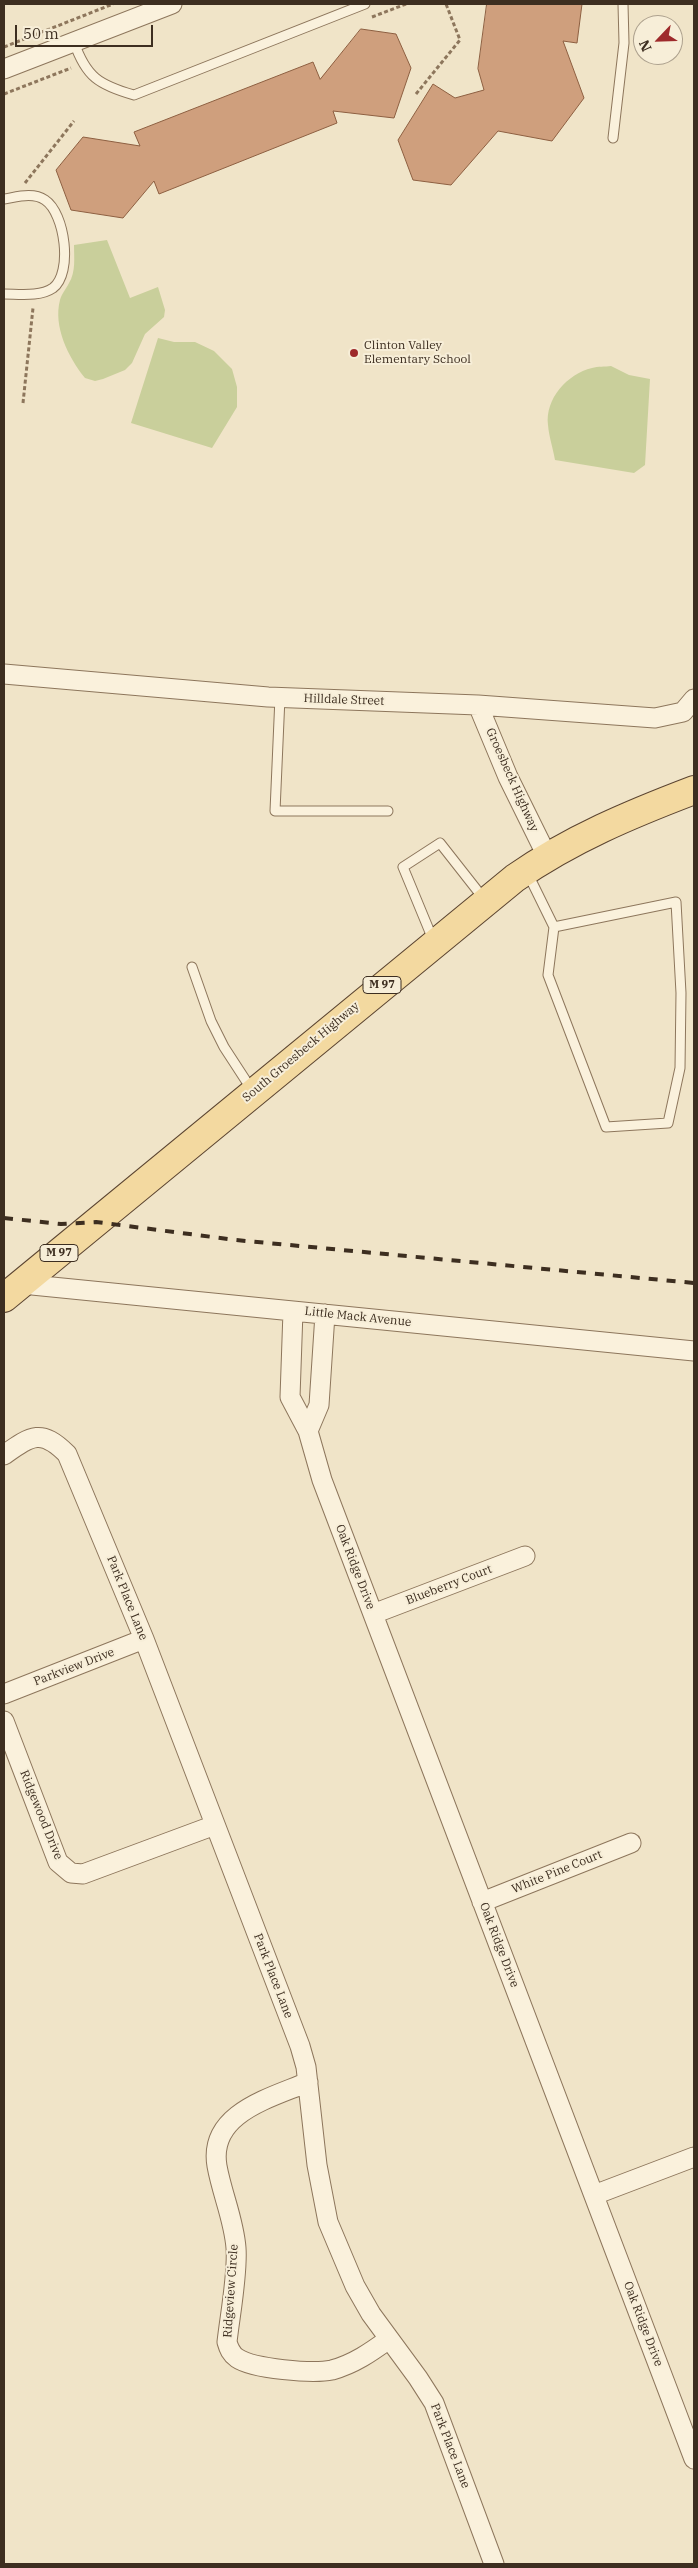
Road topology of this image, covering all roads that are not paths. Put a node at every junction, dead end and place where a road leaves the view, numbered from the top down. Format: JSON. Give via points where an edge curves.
{"nodes":[{"id":1,"x":172,"y":4,"type":"edge"},
{"id":2,"x":365,"y":4,"type":"edge"},
{"id":3,"x":623,"y":4,"type":"edge"},
{"id":4,"x":74,"y":42,"type":"junction"},
{"id":5,"x":4,"y":70,"type":"edge"},
{"id":6,"x":613,"y":138,"type":"dead end"},
{"id":7,"x":4,"y":199,"type":"edge"},
{"id":8,"x":4,"y":294,"type":"edge"},
{"id":9,"x":4,"y":674,"type":"edge"},
{"id":10,"x":280,"y":697,"type":"junction"},
{"id":11,"x":478,"y":705,"type":"junction"},
{"id":12,"x":688,"y":705,"type":"edge"},
{"id":13,"x":694,"y":790,"type":"edge"},
{"id":14,"x":388,"y":811,"type":"dead end"},
{"id":15,"x":537,"y":863,"type":"junction"},
{"id":16,"x":486,"y":901,"type":"junction"},
{"id":17,"x":554,"y":927,"type":"junction"},
{"id":18,"x":434,"y":942,"type":"junction"},
{"id":19,"x":192,"y":966,"type":"dead end"},
{"id":20,"x":254,"y":1092,"type":"junction"},
{"id":21,"x":13,"y":1291,"type":"edge"},
{"id":22,"x":293,"y":1311,"type":"junction"},
{"id":23,"x":325,"y":1314,"type":"junction"},
{"id":24,"x":694,"y":1351,"type":"edge"},
{"id":25,"x":308,"y":1431,"type":"junction"},
{"id":26,"x":4,"y":1454,"type":"edge"},
{"id":27,"x":525,"y":1556,"type":"dead end"},
{"id":28,"x":373,"y":1614,"type":"junction"},
{"id":29,"x":144,"y":1639,"type":"junction"},
{"id":30,"x":4,"y":1694,"type":"edge"},
{"id":31,"x":4,"y":1721,"type":"edge"},
{"id":32,"x":215,"y":1826,"type":"junction"},
{"id":33,"x":631,"y":1843,"type":"dead end"},
{"id":34,"x":482,"y":1902,"type":"junction"},
{"id":35,"x":308,"y":2082,"type":"junction"},
{"id":36,"x":694,"y":2157,"type":"edge"},
{"id":37,"x":594,"y":2195,"type":"junction"},
{"id":38,"x":389,"y":2338,"type":"junction"},
{"id":39,"x":694,"y":2459,"type":"edge"},
{"id":40,"x":494,"y":2564,"type":"edge"}],
"edges":[{"from":1,"to":4,"type":"street"},
{"from":2,"to":4,"type":"lane","via":[[134,95],[93,77]]},
{"from":3,"to":6,"type":"lane","via":[[624,43]]},
{"from":4,"to":5,"type":"street"},
{"from":7,"to":8,"type":"lane","via":[[30,195],[44,199],[58,217],[64,251],[62,274],[54,287],[42,293]]},
{"from":9,"to":10,"type":"street","name":"Hilldale Street"},
{"from":10,"to":11,"type":"street","name":"Hilldale Street"},
{"from":10,"to":14,"type":"lane","via":[[275,811]]},
{"from":11,"to":12,"type":"street","name":"Hilldale Street","via":[[655,718]]},
{"from":11,"to":15,"type":"street","name":"Groesbeck Highway","via":[[508,777]]},
{"from":13,"to":15,"type":"main road","name":"South Groesbeck Highway","number":"M 97","via":[[638,810]]},
{"from":15,"to":16,"type":"main road","name":"South Groesbeck Highway","number":"M 97"},
{"from":15,"to":17,"type":"lane"},
{"from":16,"to":18,"type":"main road","name":"South Groesbeck Highway","number":"M 97"},
{"from":16,"to":18,"type":"lane","via":[[440,843],[403,867]]},
{"from":17,"to":17,"type":"lane","via":[[676,902],[680,1068],[668,1123],[606,1127],[548,975]]},
{"from":18,"to":20,"type":"main road","name":"South Groesbeck Highway","number":"M 97"},
{"from":19,"to":20,"type":"lane","via":[[211,1021]]},
{"from":20,"to":21,"type":"main road","name":"South Groesbeck Highway","number":"M 97"},
{"from":21,"to":22,"type":"street","name":"Little Mack Avenue"},
{"from":22,"to":23,"type":"street","name":"Little Mack Avenue"},
{"from":22,"to":25,"type":"street","name":"Oak Ridge Drive","via":[[290,1397]]},
{"from":23,"to":24,"type":"street","name":"Little Mack Avenue"},
{"from":23,"to":25,"type":"street","via":[[319,1405]]},
{"from":25,"to":28,"type":"street","name":"Oak Ridge Drive","via":[[322,1480]]},
{"from":26,"to":29,"type":"street","name":"Park Place Lane","via":[[29,1437],[46,1438],[68,1454]]},
{"from":27,"to":28,"type":"street","name":"Blueberry Court"},
{"from":28,"to":34,"type":"street","name":"Oak Ridge Drive"},
{"from":29,"to":30,"type":"street","name":"Parkview Drive"},
{"from":29,"to":32,"type":"street","name":"Park Place Lane"},
{"from":31,"to":32,"type":"street","name":"Ridgewood Drive","via":[[58,1862],[70,1873],[83,1874]]},
{"from":32,"to":35,"type":"street","name":"Park Place Lane","via":[[300,2046]]},
{"from":33,"to":34,"type":"street","name":"White Pine Court"},
{"from":34,"to":37,"type":"street","name":"Oak Ridge Drive"},
{"from":35,"to":38,"type":"street","name":"Park Place Lane","via":[[317,2166],[328,2222],[355,2286]]},
{"from":35,"to":38,"type":"street","name":"Ridgeview Circle","via":[[238,2113],[222,2133],[217,2167],[237,2250],[227,2342],[238,2359],[257,2366],[317,2371],[330,2370],[366,2356]]},
{"from":36,"to":37,"type":"street"},
{"from":37,"to":39,"type":"street","name":"Oak Ridge Drive"},
{"from":38,"to":40,"type":"street","name":"Park Place Lane","via":[[434,2403]]}]}
